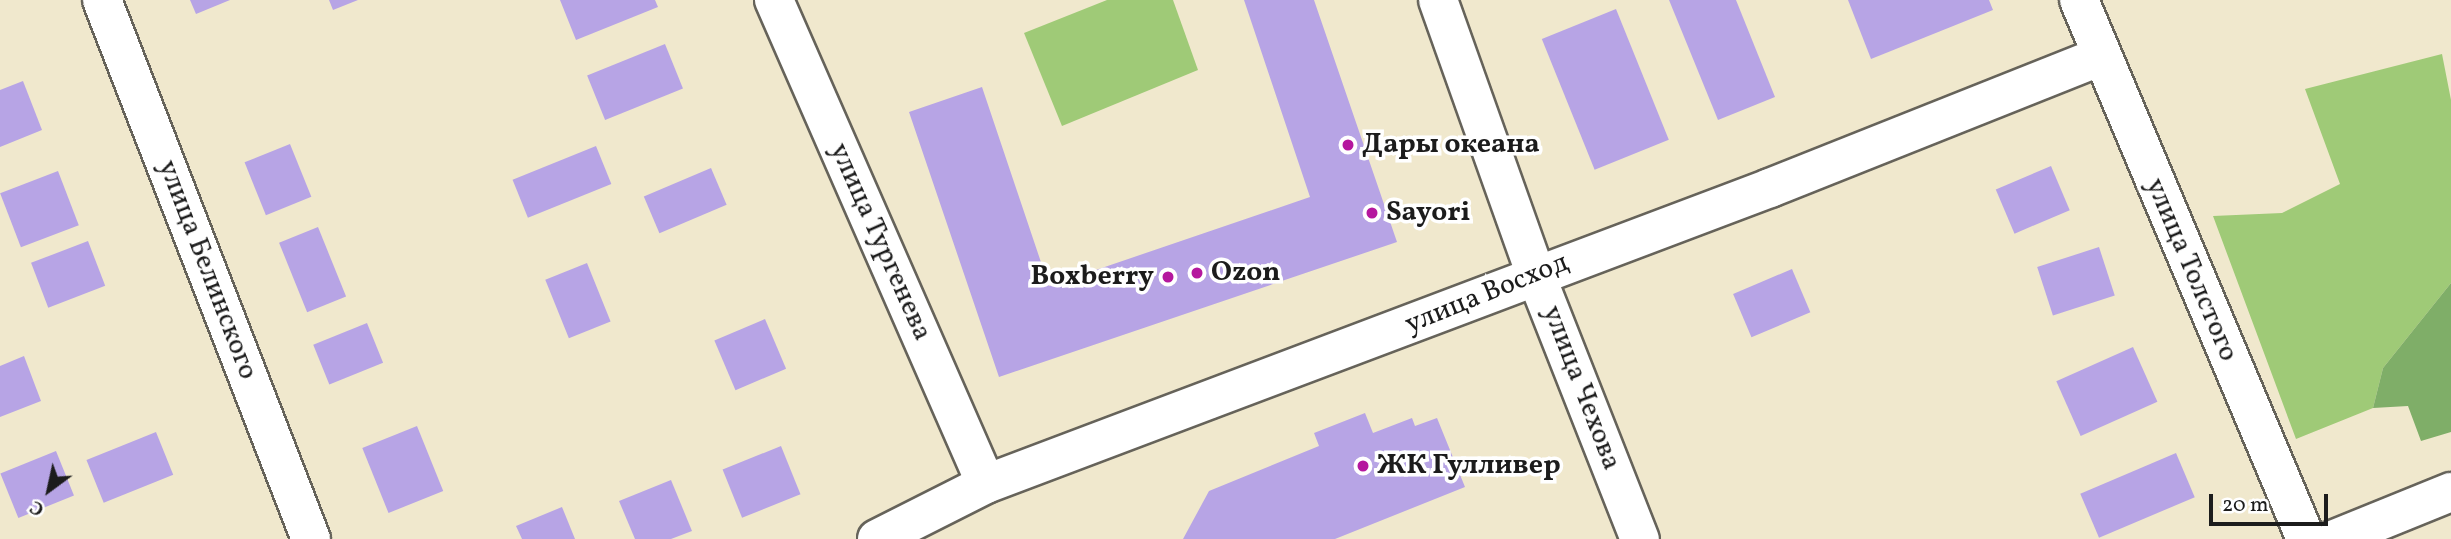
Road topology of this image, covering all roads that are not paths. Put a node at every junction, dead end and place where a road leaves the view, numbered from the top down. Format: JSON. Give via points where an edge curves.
{"nodes":[{"id":1,"x":102,"y":0,"type":"edge"},
{"id":2,"x":774,"y":0,"type":"edge"},
{"id":3,"x":1438,"y":0,"type":"edge"},
{"id":4,"x":2079,"y":0,"type":"edge"},
{"id":5,"x":2100,"y":57,"type":"junction"},
{"id":6,"x":1535,"y":273,"type":"junction"},
{"id":7,"x":986,"y":484,"type":"junction"},
{"id":8,"x":2451,"y":492,"type":"edge"},
{"id":9,"x":311,"y":539,"type":"edge"},
{"id":10,"x":877,"y":539,"type":"edge"},
{"id":11,"x":1640,"y":539,"type":"edge"},
{"id":12,"x":2305,"y":539,"type":"edge"},
{"id":13,"x":2335,"y":539,"type":"edge"}],
"edges":[{"from":1,"to":9,"type":"street","name":"улица Белинского"},
{"from":2,"to":7,"type":"street","name":"улица Тургенева"},
{"from":3,"to":6,"type":"street","name":"улица Чехова"},
{"from":4,"to":5,"type":"street","name":"улица Толстого"},
{"from":5,"to":6,"type":"street","name":"улица Восход","via":[[1770,188]]},
{"from":5,"to":12,"type":"street","name":"улица Толстого"},
{"from":6,"to":7,"type":"street","name":"улица Восход"},
{"from":6,"to":11,"type":"street","name":"улица Чехова"},
{"from":7,"to":10,"type":"street","name":"улица Восход"},
{"from":8,"to":13,"type":"street"}]}
